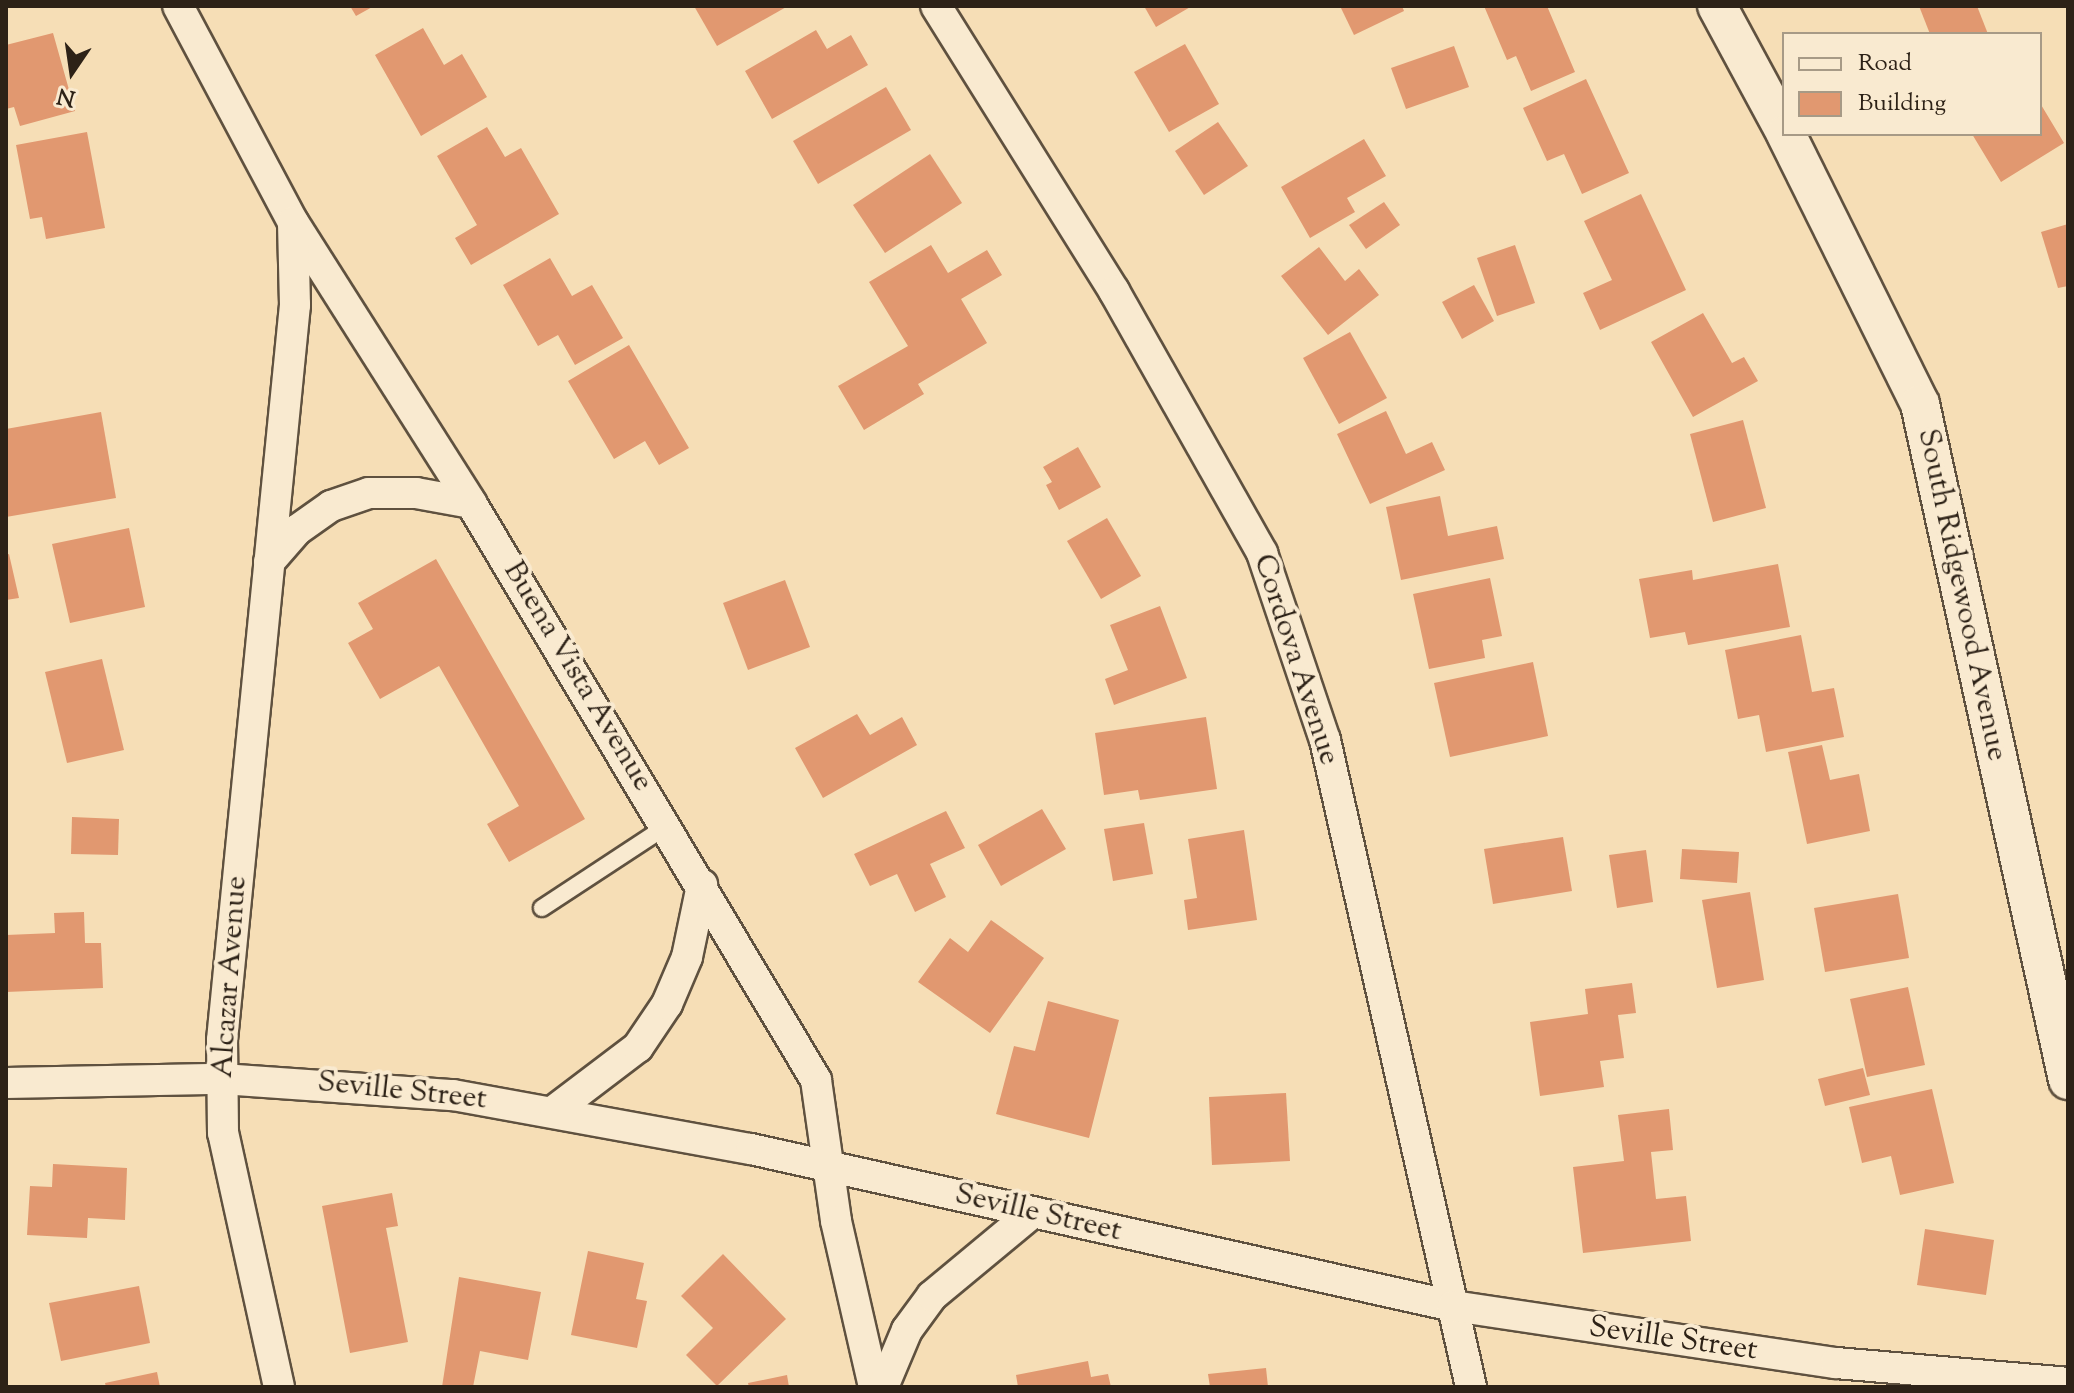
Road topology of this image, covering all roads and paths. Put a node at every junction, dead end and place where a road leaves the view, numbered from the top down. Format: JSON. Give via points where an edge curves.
{"nodes":[{"id":1,"x":178,"y":6,"type":"edge"},
{"id":2,"x":936,"y":6,"type":"edge"},
{"id":3,"x":1717,"y":6,"type":"edge"},
{"id":4,"x":1782,"y":126,"type":"edge"},
{"id":5,"x":1787,"y":136,"type":"edge"},
{"id":6,"x":293,"y":222,"type":"junction"},
{"id":7,"x":471,"y":503,"type":"junction"},
{"id":8,"x":269,"y":562,"type":"junction"},
{"id":9,"x":667,"y":826,"type":"junction"},
{"id":10,"x":702,"y":885,"type":"junction"},
{"id":11,"x":542,"y":908,"type":"dead end"},
{"id":12,"x":222,"y":1079,"type":"junction"},
{"id":13,"x":2068,"y":1080,"type":"edge"},
{"id":14,"x":6,"y":1083,"type":"edge"},
{"id":15,"x":555,"y":1110,"type":"junction"},
{"id":16,"x":828,"y":1167,"type":"junction"},
{"id":17,"x":1032,"y":1213,"type":"junction"},
{"id":18,"x":1453,"y":1306,"type":"junction"},
{"id":19,"x":2068,"y":1383,"type":"edge"},
{"id":20,"x":279,"y":1387,"type":"edge"},
{"id":21,"x":874,"y":1387,"type":"edge"},
{"id":22,"x":883,"y":1387,"type":"edge"},
{"id":23,"x":1471,"y":1387,"type":"edge"}],
"edges":[{"from":1,"to":6,"type":"street","name":"Buena Vista Avenue"},
{"from":2,"to":18,"type":"street","name":"Cordova Avenue","via":[[1114,291],[1262,553],[1325,740]]},
{"from":3,"to":4,"type":"street","name":"South Ridgewood Avenue"},
{"from":5,"to":13,"type":"street","name":"South Ridgewood Avenue","via":[[1920,404]]},
{"from":6,"to":7,"type":"street","name":"Buena Vista Avenue"},
{"from":6,"to":8,"type":"street","name":"Alcazar Avenue","via":[[295,305]]},
{"from":7,"to":8,"type":"street","via":[[416,493],[369,493],[331,506],[297,530]]},
{"from":7,"to":9,"type":"street","name":"Buena Vista Avenue"},
{"from":8,"to":12,"type":"street","name":"Alcazar Avenue"},
{"from":9,"to":10,"type":"street","name":"Buena Vista Avenue"},
{"from":9,"to":11,"type":"lane"},
{"from":10,"to":15,"type":"street","via":[[687,957],[667,1004],[638,1047]]},
{"from":10,"to":16,"type":"street","name":"Buena Vista Avenue","via":[[816,1080]]},
{"from":12,"to":14,"type":"street","name":"Seville Street"},
{"from":12,"to":15,"type":"street","name":"Seville Street","via":[[453,1095]]},
{"from":12,"to":20,"type":"street","name":"Alcazar Avenue","via":[[223,1133]]},
{"from":15,"to":16,"type":"street","name":"Seville Street"},
{"from":16,"to":17,"type":"street","name":"Seville Street"},
{"from":16,"to":21,"type":"street","name":"Buena Vista Avenue"},
{"from":17,"to":18,"type":"street","name":"Seville Street"},
{"from":17,"to":22,"type":"street","via":[[975,1255],[932,1296],[907,1330]]},
{"from":18,"to":19,"type":"street","name":"Seville Street","via":[[1836,1363]]},
{"from":18,"to":23,"type":"street","name":"Cordova Avenue"}]}
